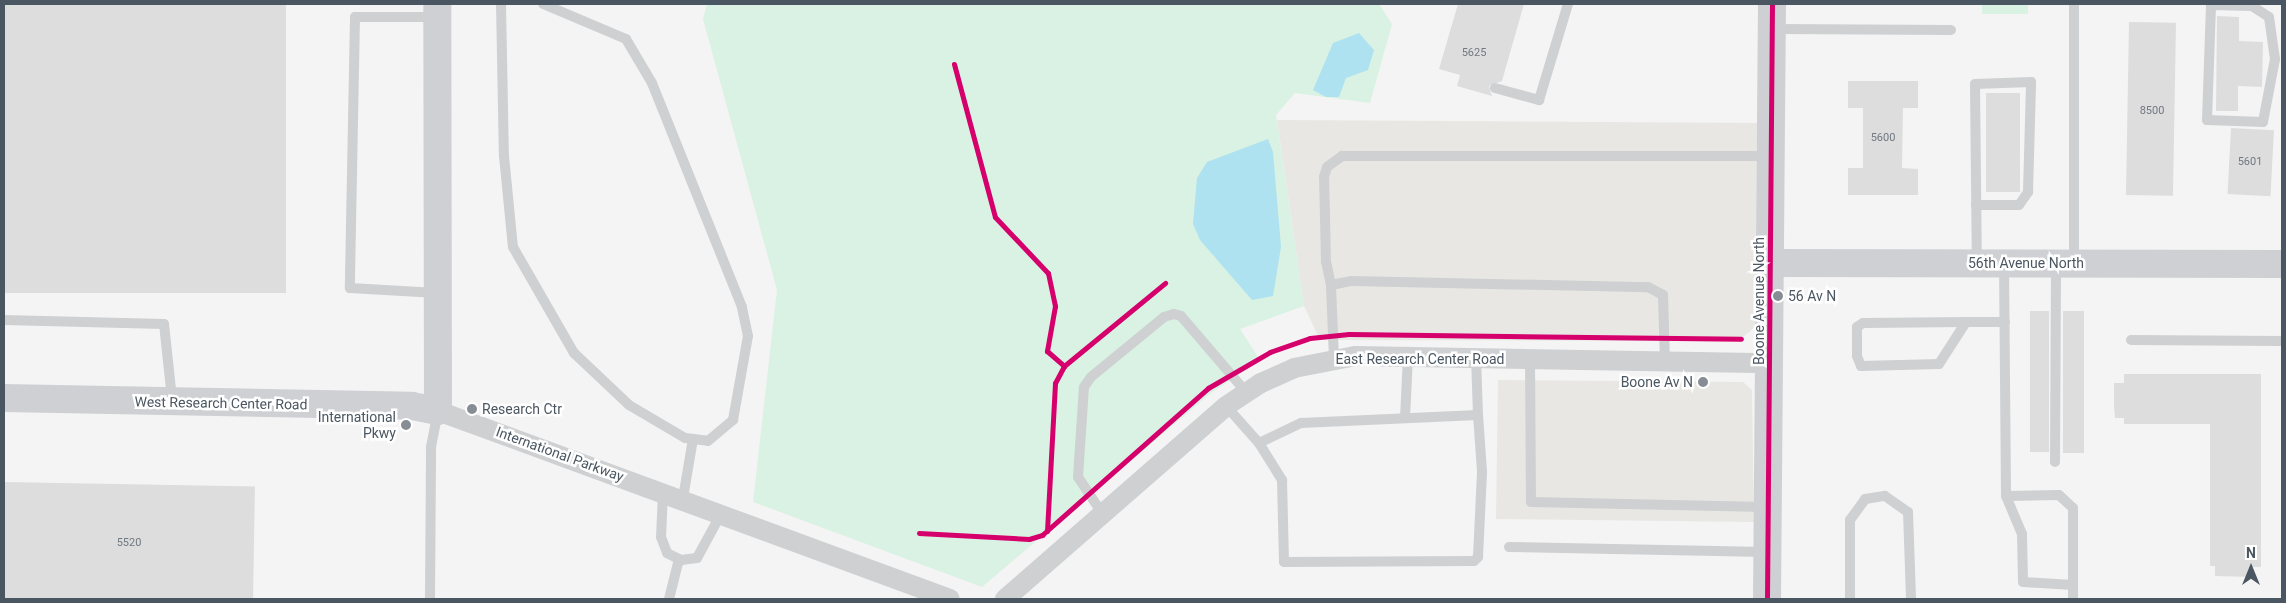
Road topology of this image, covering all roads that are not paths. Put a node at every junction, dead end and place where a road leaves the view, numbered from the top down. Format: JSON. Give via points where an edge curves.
{"nodes":[{"id":1,"x":501,"y":4,"type":"edge"},
{"id":2,"x":543,"y":4,"type":"edge"},
{"id":3,"x":1568,"y":4,"type":"edge"},
{"id":4,"x":2074,"y":4,"type":"edge"},
{"id":5,"x":2211,"y":5,"type":"edge"},
{"id":6,"x":437,"y":10,"type":"edge"},
{"id":7,"x":1772,"y":17,"type":"edge"},
{"id":8,"x":1951,"y":30,"type":"dead end"},
{"id":9,"x":2279,"y":59,"type":"edge"},
{"id":10,"x":1495,"y":88,"type":"dead end"},
{"id":11,"x":1771,"y":156,"type":"junction"},
{"id":12,"x":1976,"y":204,"type":"junction"},
{"id":13,"x":1770,"y":263,"type":"junction"},
{"id":14,"x":1977,"y":263,"type":"junction"},
{"id":15,"x":2004,"y":263,"type":"junction"},
{"id":16,"x":2065,"y":263,"type":"junction"},
{"id":17,"x":2282,"y":264,"type":"edge"},
{"id":18,"x":1331,"y":285,"type":"junction"},
{"id":19,"x":438,"y":293,"type":"junction"},
{"id":20,"x":4,"y":320,"type":"edge"},
{"id":21,"x":1966,"y":322,"type":"junction"},
{"id":22,"x":2005,"y":322,"type":"junction"},
{"id":23,"x":2131,"y":340,"type":"dead end"},
{"id":24,"x":2282,"y":341,"type":"edge"},
{"id":25,"x":1408,"y":357,"type":"junction"},
{"id":26,"x":1334,"y":358,"type":"junction"},
{"id":27,"x":1476,"y":358,"type":"junction"},
{"id":28,"x":1530,"y":360,"type":"junction"},
{"id":29,"x":1665,"y":362,"type":"junction"},
{"id":30,"x":1770,"y":363,"type":"junction"},
{"id":31,"x":1245,"y":391,"type":"junction"},
{"id":32,"x":4,"y":398,"type":"edge"},
{"id":33,"x":172,"y":402,"type":"junction"},
{"id":34,"x":1226,"y":406,"type":"junction"},
{"id":35,"x":438,"y":411,"type":"junction"},
{"id":36,"x":1478,"y":415,"type":"junction"},
{"id":37,"x":1405,"y":418,"type":"junction"},
{"id":38,"x":693,"y":439,"type":"junction"},
{"id":39,"x":1259,"y":443,"type":"junction"},
{"id":40,"x":2055,"y":462,"type":"dead end"},
{"id":41,"x":663,"y":491,"type":"junction"},
{"id":42,"x":2006,"y":496,"type":"junction"},
{"id":43,"x":683,"y":498,"type":"junction"},
{"id":44,"x":1769,"y":508,"type":"junction"},
{"id":45,"x":722,"y":512,"type":"junction"},
{"id":46,"x":1102,"y":513,"type":"junction"},
{"id":47,"x":1509,"y":547,"type":"dead end"},
{"id":48,"x":1768,"y":552,"type":"junction"},
{"id":49,"x":679,"y":559,"type":"junction"},
{"id":50,"x":2073,"y":585,"type":"junction"},
{"id":51,"x":430,"y":599,"type":"edge"},
{"id":52,"x":669,"y":599,"type":"edge"},
{"id":53,"x":950,"y":599,"type":"edge"},
{"id":54,"x":1005,"y":599,"type":"edge"},
{"id":55,"x":1767,"y":599,"type":"edge"},
{"id":56,"x":1850,"y":599,"type":"edge"},
{"id":57,"x":1911,"y":599,"type":"edge"},
{"id":58,"x":2073,"y":599,"type":"edge"}],
"edges":[{"from":1,"to":38,"type":"lane","via":[[504,156],[512,247],[574,353],[629,406]]},
{"from":2,"to":38,"type":"lane","via":[[626,39],[652,83],[742,307],[748,336],[733,420],[708,441]]},
{"from":3,"to":10,"type":"lane","via":[[1539,100]]},
{"from":4,"to":16,"type":"lane"},
{"from":5,"to":9,"type":"lane","via":[[2252,6],[2268,17]]},
{"from":5,"to":9,"type":"lane","via":[[2208,120],[2263,122]]},
{"from":6,"to":19,"type":"street"},
{"from":6,"to":19,"type":"lane","via":[[355,17],[350,288]]},
{"from":7,"to":8,"type":"lane"},
{"from":7,"to":11,"type":"street","name":"Boone Avenue North"},
{"from":11,"to":13,"type":"street","name":"Boone Avenue North"},
{"from":11,"to":18,"type":"lane","via":[[1342,156],[1327,167],[1324,176],[1326,262]]},
{"from":12,"to":12,"type":"lane","via":[[1975,84],[2031,82],[2028,192],[2019,204]]},
{"from":12,"to":14,"type":"lane"},
{"from":13,"to":14,"type":"street","name":"56th Avenue North"},
{"from":13,"to":30,"type":"street","name":"Boone Avenue North"},
{"from":14,"to":15,"type":"street","name":"56th Avenue North"},
{"from":15,"to":16,"type":"street","name":"56th Avenue North"},
{"from":15,"to":22,"type":"lane"},
{"from":16,"to":17,"type":"street","name":"56th Avenue North"},
{"from":16,"to":40,"type":"lane"},
{"from":18,"to":26,"type":"lane"},
{"from":18,"to":29,"type":"lane","via":[[1351,281],[1648,287],[1663,295]]},
{"from":19,"to":35,"type":"street"},
{"from":20,"to":33,"type":"lane","via":[[164,324]]},
{"from":21,"to":21,"type":"lane","via":[[1863,323],[1857,326],[1857,356],[1861,366],[1940,364]]},
{"from":21,"to":22,"type":"lane"},
{"from":22,"to":42,"type":"lane"},
{"from":23,"to":24,"type":"lane"},
{"from":25,"to":26,"type":"street","name":"East Research Center Road"},
{"from":25,"to":27,"type":"street","name":"East Research Center Road"},
{"from":25,"to":37,"type":"lane"},
{"from":26,"to":31,"type":"street","name":"East Research Center Road","via":[[1277,374]]},
{"from":27,"to":28,"type":"street","name":"East Research Center Road"},
{"from":27,"to":36,"type":"lane"},
{"from":28,"to":29,"type":"street","name":"East Research Center Road"},
{"from":28,"to":44,"type":"lane","via":[[1531,502]]},
{"from":29,"to":30,"type":"street","name":"East Research Center Road"},
{"from":30,"to":44,"type":"street","name":"Boone Avenue North"},
{"from":31,"to":34,"type":"street","name":"East Research Center Road"},
{"from":31,"to":46,"type":"lane","via":[[1181,316],[1174,314],[1164,317],[1091,377],[1084,387],[1078,477]]},
{"from":32,"to":33,"type":"street","name":"West Research Center Road"},
{"from":33,"to":35,"type":"street","name":"West Research Center Road","via":[[412,406]]},
{"from":34,"to":39,"type":"lane"},
{"from":34,"to":46,"type":"street","name":"East Research Center Road"},
{"from":35,"to":41,"type":"street","name":"International Parkway"},
{"from":35,"to":51,"type":"lane","via":[[431,447]]},
{"from":36,"to":37,"type":"lane"},
{"from":36,"to":39,"type":"lane","via":[[1482,471],[1478,557],[1474,561],[1284,562],[1282,480]]},
{"from":37,"to":39,"type":"lane","via":[[1301,423]]},
{"from":38,"to":43,"type":"lane"},
{"from":41,"to":43,"type":"street","name":"International Parkway"},
{"from":41,"to":49,"type":"lane","via":[[661,537],[667,553]]},
{"from":42,"to":50,"type":"lane","via":[[2022,534],[2023,582]]},
{"from":42,"to":50,"type":"lane","via":[[2059,495],[2073,508]]},
{"from":43,"to":45,"type":"street","name":"International Parkway"},
{"from":44,"to":48,"type":"street","name":"Boone Avenue North"},
{"from":45,"to":49,"type":"lane","via":[[697,558]]},
{"from":45,"to":53,"type":"street","name":"International Parkway"},
{"from":46,"to":54,"type":"street","name":"East Research Center Road"},
{"from":47,"to":48,"type":"lane"},
{"from":48,"to":55,"type":"street","name":"Boone Avenue North"},
{"from":49,"to":52,"type":"lane"},
{"from":50,"to":58,"type":"lane"},
{"from":56,"to":57,"type":"lane","via":[[1850,520],[1865,499],[1885,496],[1908,512]]}]}
